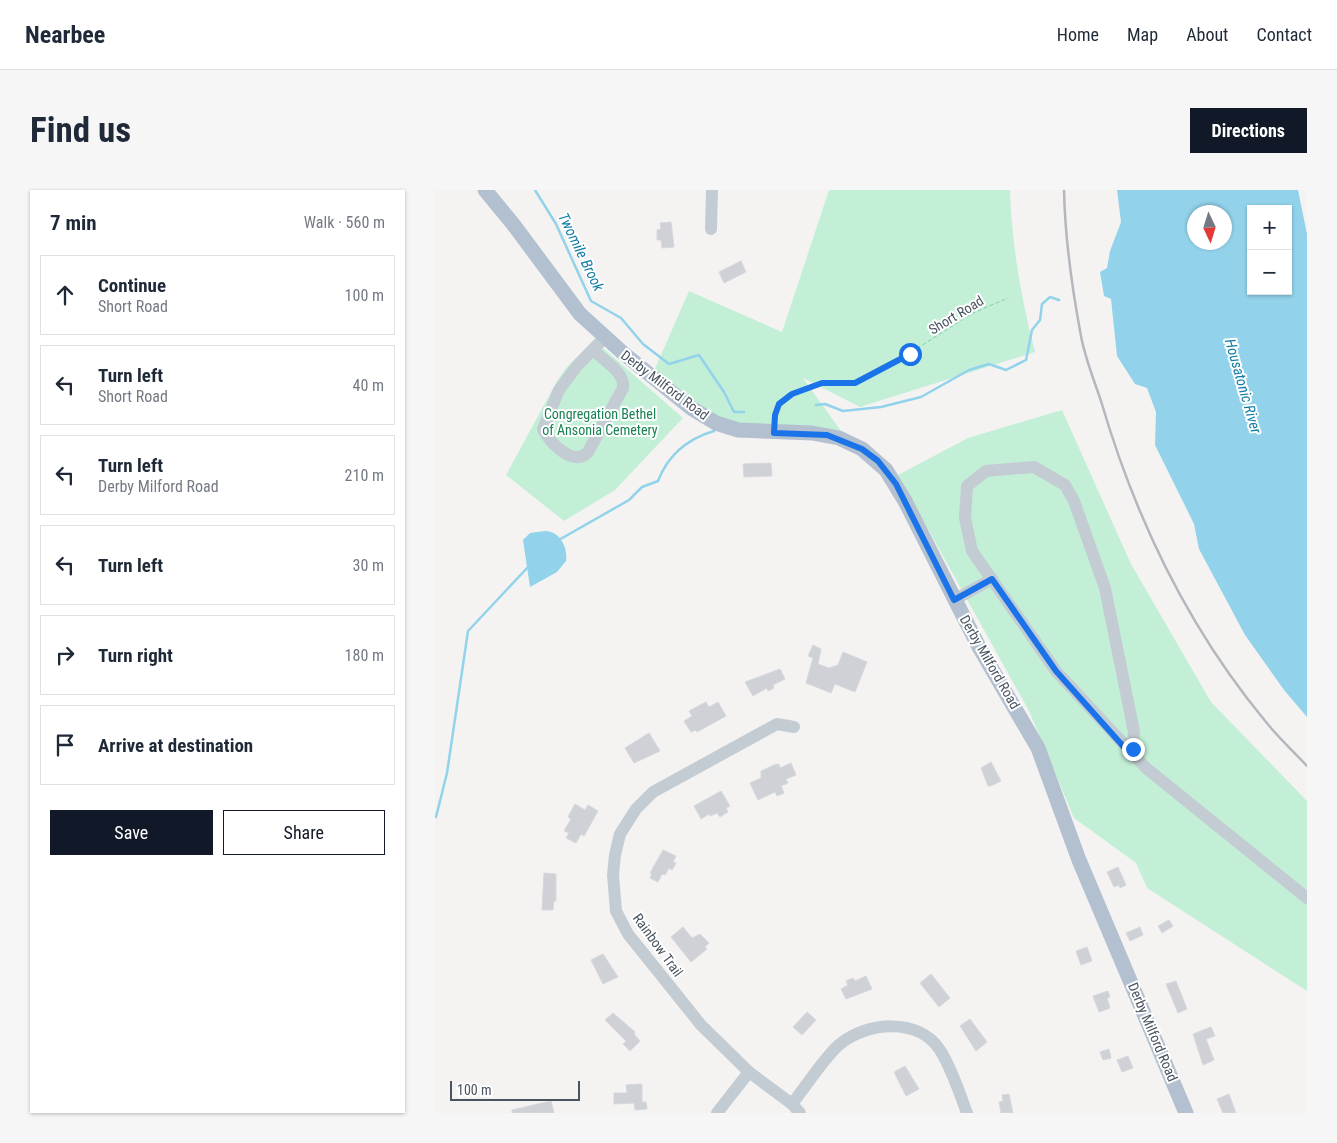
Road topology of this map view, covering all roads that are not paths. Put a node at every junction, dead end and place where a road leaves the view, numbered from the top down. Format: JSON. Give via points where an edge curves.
{"nodes":[{"id":1,"x":485,"y":190,"type":"edge"},
{"id":2,"x":712,"y":190,"type":"edge"},
{"id":3,"x":711,"y":229,"type":"dead end"},
{"id":4,"x":605,"y":337,"type":"junction"},
{"id":5,"x":594,"y":350,"type":"junction"},
{"id":6,"x":992,"y":579,"type":"junction"},
{"id":7,"x":954,"y":600,"type":"junction"},
{"id":8,"x":794,"y":726,"type":"dead end"},
{"id":9,"x":1131,"y":755,"type":"junction"},
{"id":10,"x":1307,"y":898,"type":"edge"},
{"id":11,"x":749,"y":1072,"type":"junction"},
{"id":12,"x":796,"y":1109,"type":"edge"},
{"id":13,"x":717,"y":1113,"type":"edge"},
{"id":14,"x":967,"y":1113,"type":"edge"},
{"id":15,"x":1186,"y":1113,"type":"edge"}],
"edges":[{"from":1,"to":4,"type":"main road","name":"Derby Milford Road","via":[[568,300]]},
{"from":2,"to":3,"type":"street"},
{"from":4,"to":5,"type":"street"},
{"from":4,"to":7,"type":"main road","name":"Derby Milford Road","via":[[705,417],[733,429],[827,435],[862,449],[878,461],[896,484]]},
{"from":5,"to":5,"type":"street","via":[[559,390],[543,429],[547,438],[577,458],[589,452],[623,388],[621,374]]},
{"from":6,"to":7,"type":"street"},
{"from":6,"to":9,"type":"street","via":[[1056,671]]},
{"from":6,"to":9,"type":"street","via":[[972,551],[965,518],[967,486],[986,471],[1034,467],[1065,485],[1074,500],[1105,588],[1133,732]]},
{"from":7,"to":15,"type":"main road","name":"Derby Milford Road","via":[[1038,748],[1083,869]]},
{"from":8,"to":11,"type":"street","name":"Rainbow Trail","via":[[777,724],[653,792],[636,809],[621,834],[615,856],[616,911],[628,934],[701,1025]]},
{"from":9,"to":10,"type":"street"},
{"from":11,"to":12,"type":"street","name":"Rainbow Trail"},
{"from":11,"to":13,"type":"street"},
{"from":12,"to":14,"type":"street","via":[[839,1045],[866,1030],[894,1026],[926,1037],[939,1048]]}]}
